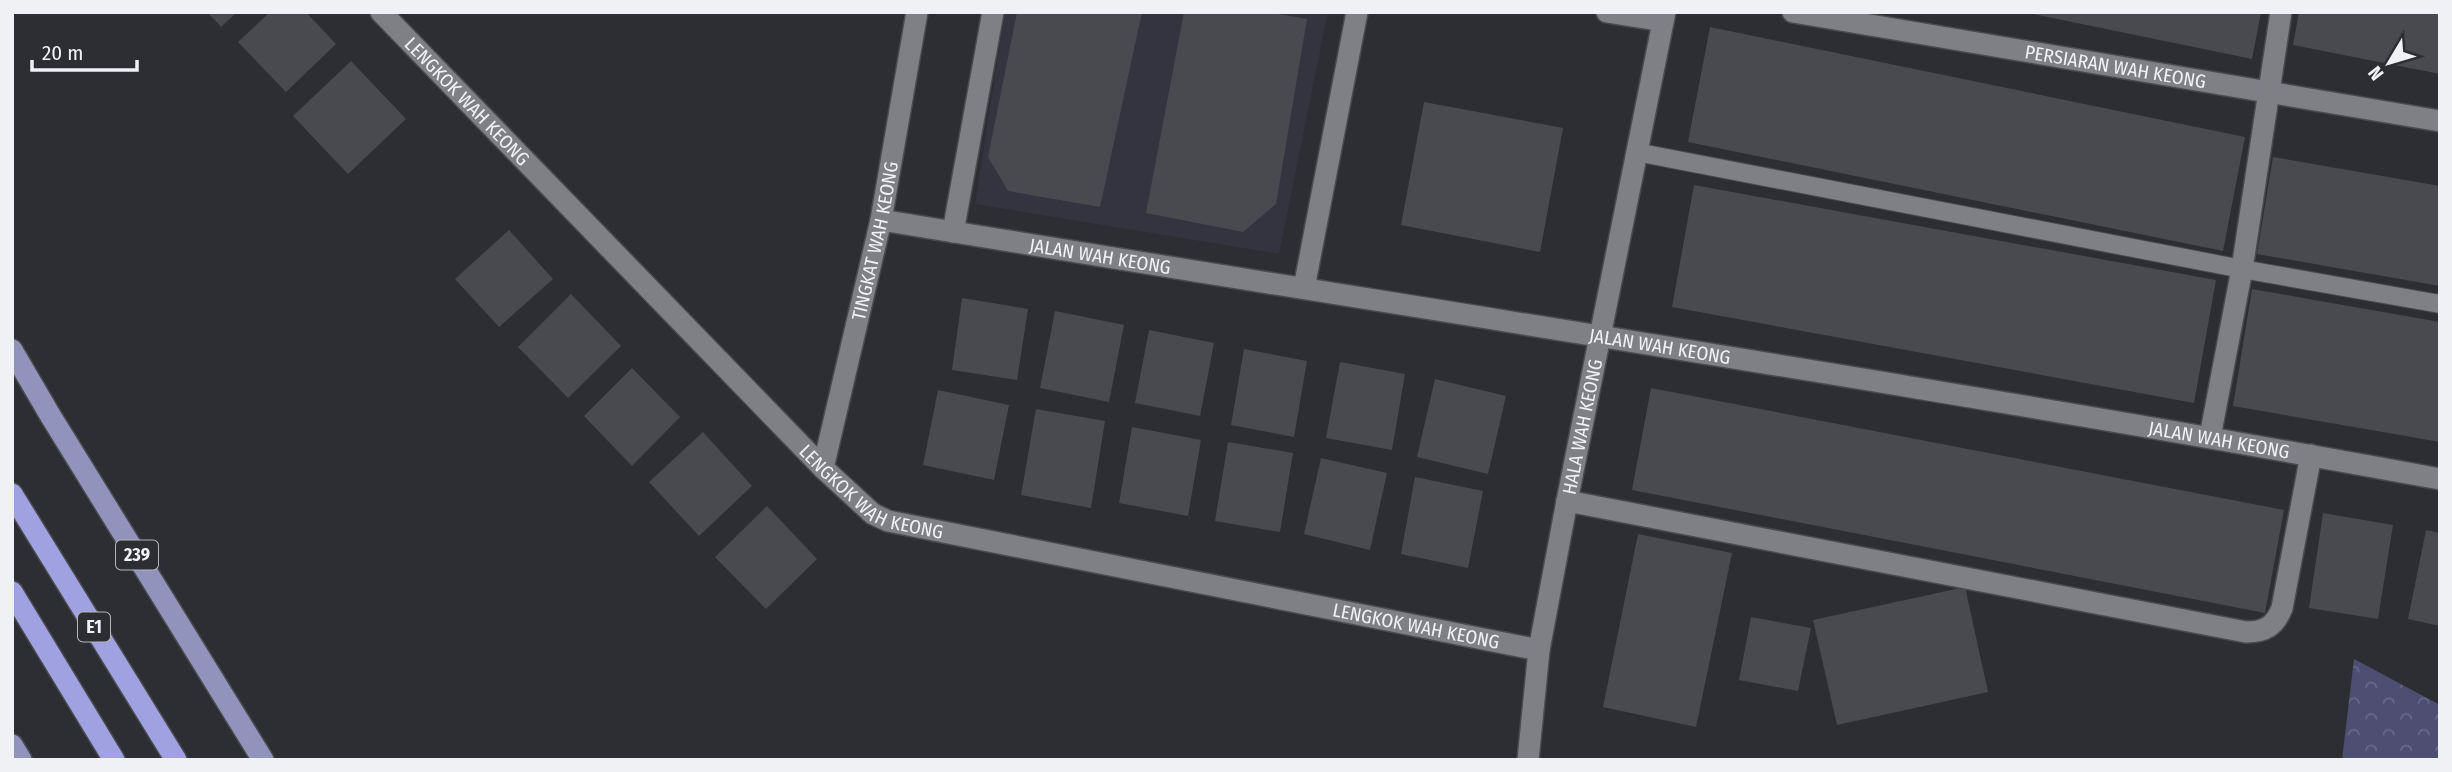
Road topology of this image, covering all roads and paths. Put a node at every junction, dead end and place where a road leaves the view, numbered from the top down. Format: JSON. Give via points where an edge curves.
{"nodes":[{"id":1,"x":381,"y":12,"type":"edge"},
{"id":2,"x":917,"y":12,"type":"edge"},
{"id":3,"x":993,"y":12,"type":"edge"},
{"id":4,"x":1357,"y":12,"type":"edge"},
{"id":5,"x":1607,"y":12,"type":"edge"},
{"id":6,"x":1793,"y":12,"type":"edge"},
{"id":7,"x":2281,"y":12,"type":"edge"},
{"id":8,"x":1664,"y":17,"type":"edge"},
{"id":9,"x":2268,"y":92,"type":"junction"},
{"id":10,"x":2440,"y":121,"type":"edge"},
{"id":11,"x":1636,"y":152,"type":"junction"},
{"id":12,"x":881,"y":220,"type":"junction"},
{"id":13,"x":953,"y":232,"type":"junction"},
{"id":14,"x":2242,"y":269,"type":"junction"},
{"id":15,"x":1304,"y":288,"type":"junction"},
{"id":16,"x":2440,"y":304,"type":"edge"},
{"id":17,"x":1600,"y":335,"type":"junction"},
{"id":18,"x":12,"y":350,"type":"edge"},
{"id":19,"x":2210,"y":437,"type":"junction"},
{"id":20,"x":2311,"y":455,"type":"junction"},
{"id":21,"x":823,"y":468,"type":"junction"},
{"id":22,"x":2440,"y":479,"type":"edge"},
{"id":23,"x":12,"y":494,"type":"edge"},
{"id":24,"x":1567,"y":501,"type":"junction"},
{"id":25,"x":12,"y":592,"type":"edge"},
{"id":26,"x":1539,"y":650,"type":"junction"},
{"id":27,"x":12,"y":745,"type":"edge"},
{"id":28,"x":21,"y":760,"type":"edge"},
{"id":29,"x":114,"y":760,"type":"edge"},
{"id":30,"x":176,"y":760,"type":"edge"},
{"id":31,"x":263,"y":760,"type":"edge"},
{"id":32,"x":1528,"y":760,"type":"edge"}],
"edges":[{"from":1,"to":21,"type":"street","name":"LENGKOK WAH KEONG"},
{"from":2,"to":12,"type":"street","name":"TINGKAT WAH KEONG"},
{"from":3,"to":13,"type":"street"},
{"from":4,"to":15,"type":"street"},
{"from":5,"to":8,"type":"street"},
{"from":6,"to":9,"type":"street","name":"PERSIARAN WAH KEONG"},
{"from":7,"to":9,"type":"street"},
{"from":8,"to":11,"type":"street","name":"HALA WAH KEONG"},
{"from":9,"to":10,"type":"street","name":"PERSIARAN WAH KEONG"},
{"from":9,"to":14,"type":"street"},
{"from":11,"to":14,"type":"lane"},
{"from":11,"to":17,"type":"street","name":"HALA WAH KEONG"},
{"from":12,"to":13,"type":"street","name":"JALAN WAH KEONG"},
{"from":12,"to":21,"type":"street","name":"TINGKAT WAH KEONG"},
{"from":13,"to":15,"type":"street","name":"JALAN WAH KEONG"},
{"from":14,"to":16,"type":"lane"},
{"from":14,"to":19,"type":"street"},
{"from":15,"to":17,"type":"street","name":"JALAN WAH KEONG"},
{"from":17,"to":19,"type":"street","name":"JALAN WAH KEONG"},
{"from":17,"to":24,"type":"street","name":"HALA WAH KEONG"},
{"from":18,"to":31,"type":"main road","number":"239"},
{"from":19,"to":20,"type":"street","name":"JALAN WAH KEONG"},
{"from":20,"to":22,"type":"street","name":"JALAN WAH KEONG"},
{"from":20,"to":24,"type":"street","via":[[2283,608],[2269,628],[2258,632]]},
{"from":21,"to":26,"type":"street","name":"LENGKOK WAH KEONG","via":[[873,514],[888,521]]},
{"from":23,"to":30,"type":"highway","number":"E1"},
{"from":24,"to":26,"type":"street","name":"HALA WAH KEONG"},
{"from":25,"to":29,"type":"highway"},
{"from":26,"to":32,"type":"street","name":"HALA WAH KEONG"},
{"from":27,"to":28,"type":"main road"}]}
